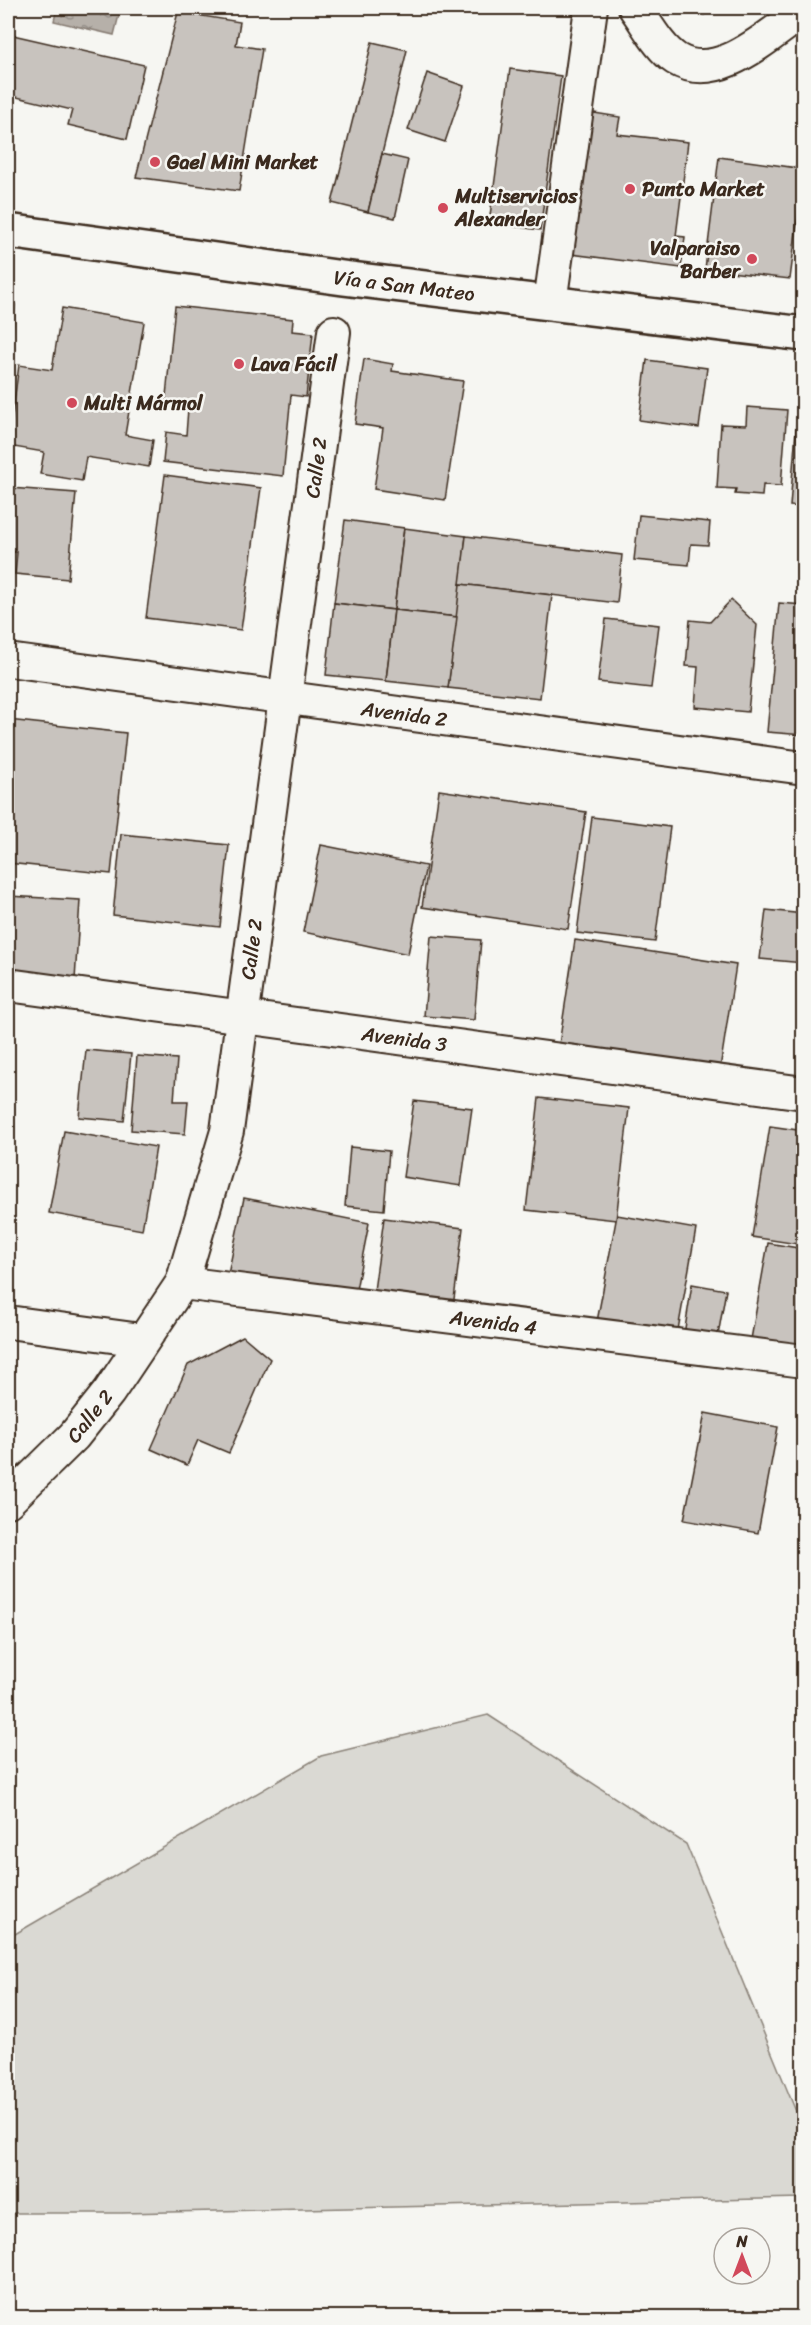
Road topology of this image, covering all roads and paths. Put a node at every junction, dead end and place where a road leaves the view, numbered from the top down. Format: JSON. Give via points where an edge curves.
{"nodes":[{"id":1,"x":591,"y":8,"type":"edge"},
{"id":2,"x":636,"y":8,"type":"edge"},
{"id":3,"x":804,"y":12,"type":"edge"},
{"id":4,"x":8,"y":231,"type":"edge"},
{"id":5,"x":550,"y":303,"type":"junction"},
{"id":6,"x":334,"y":332,"type":"dead end"},
{"id":7,"x":804,"y":334,"type":"edge"},
{"id":8,"x":8,"y":660,"type":"edge"},
{"id":9,"x":285,"y":696,"type":"junction"},
{"id":10,"x":804,"y":768,"type":"edge"},
{"id":11,"x":8,"y":985,"type":"edge"},
{"id":12,"x":241,"y":1017,"type":"junction"},
{"id":13,"x":804,"y":1093,"type":"edge"},
{"id":14,"x":182,"y":1283,"type":"junction"},
{"id":15,"x":8,"y":1322,"type":"edge"},
{"id":16,"x":141,"y":1340,"type":"junction"},
{"id":17,"x":804,"y":1361,"type":"edge"},
{"id":18,"x":8,"y":1501,"type":"edge"}],
"edges":[{"from":1,"to":5,"type":"street"},
{"from":2,"to":3,"type":"street","via":[[675,58],[704,68],[732,59]]},
{"from":4,"to":5,"type":"main road","name":"Vía a San Mateo","via":[[331,277]]},
{"from":5,"to":7,"type":"main road","name":"Vía a San Mateo"},
{"from":6,"to":9,"type":"street","name":"Calle 2"},
{"from":8,"to":9,"type":"street","name":"Avenida 2"},
{"from":9,"to":10,"type":"street","name":"Avenida 2"},
{"from":9,"to":12,"type":"street","name":"Calle 2"},
{"from":11,"to":12,"type":"street","name":"Avenida 3"},
{"from":12,"to":13,"type":"street","name":"Avenida 3"},
{"from":12,"to":14,"type":"street","name":"Calle 2","via":[[227,1131]]},
{"from":14,"to":16,"type":"street","name":"Calle 2"},
{"from":14,"to":17,"type":"street","name":"Avenida 4"},
{"from":15,"to":16,"type":"street"},
{"from":16,"to":18,"type":"street","name":"Calle 2","via":[[109,1392],[74,1436]]}]}
